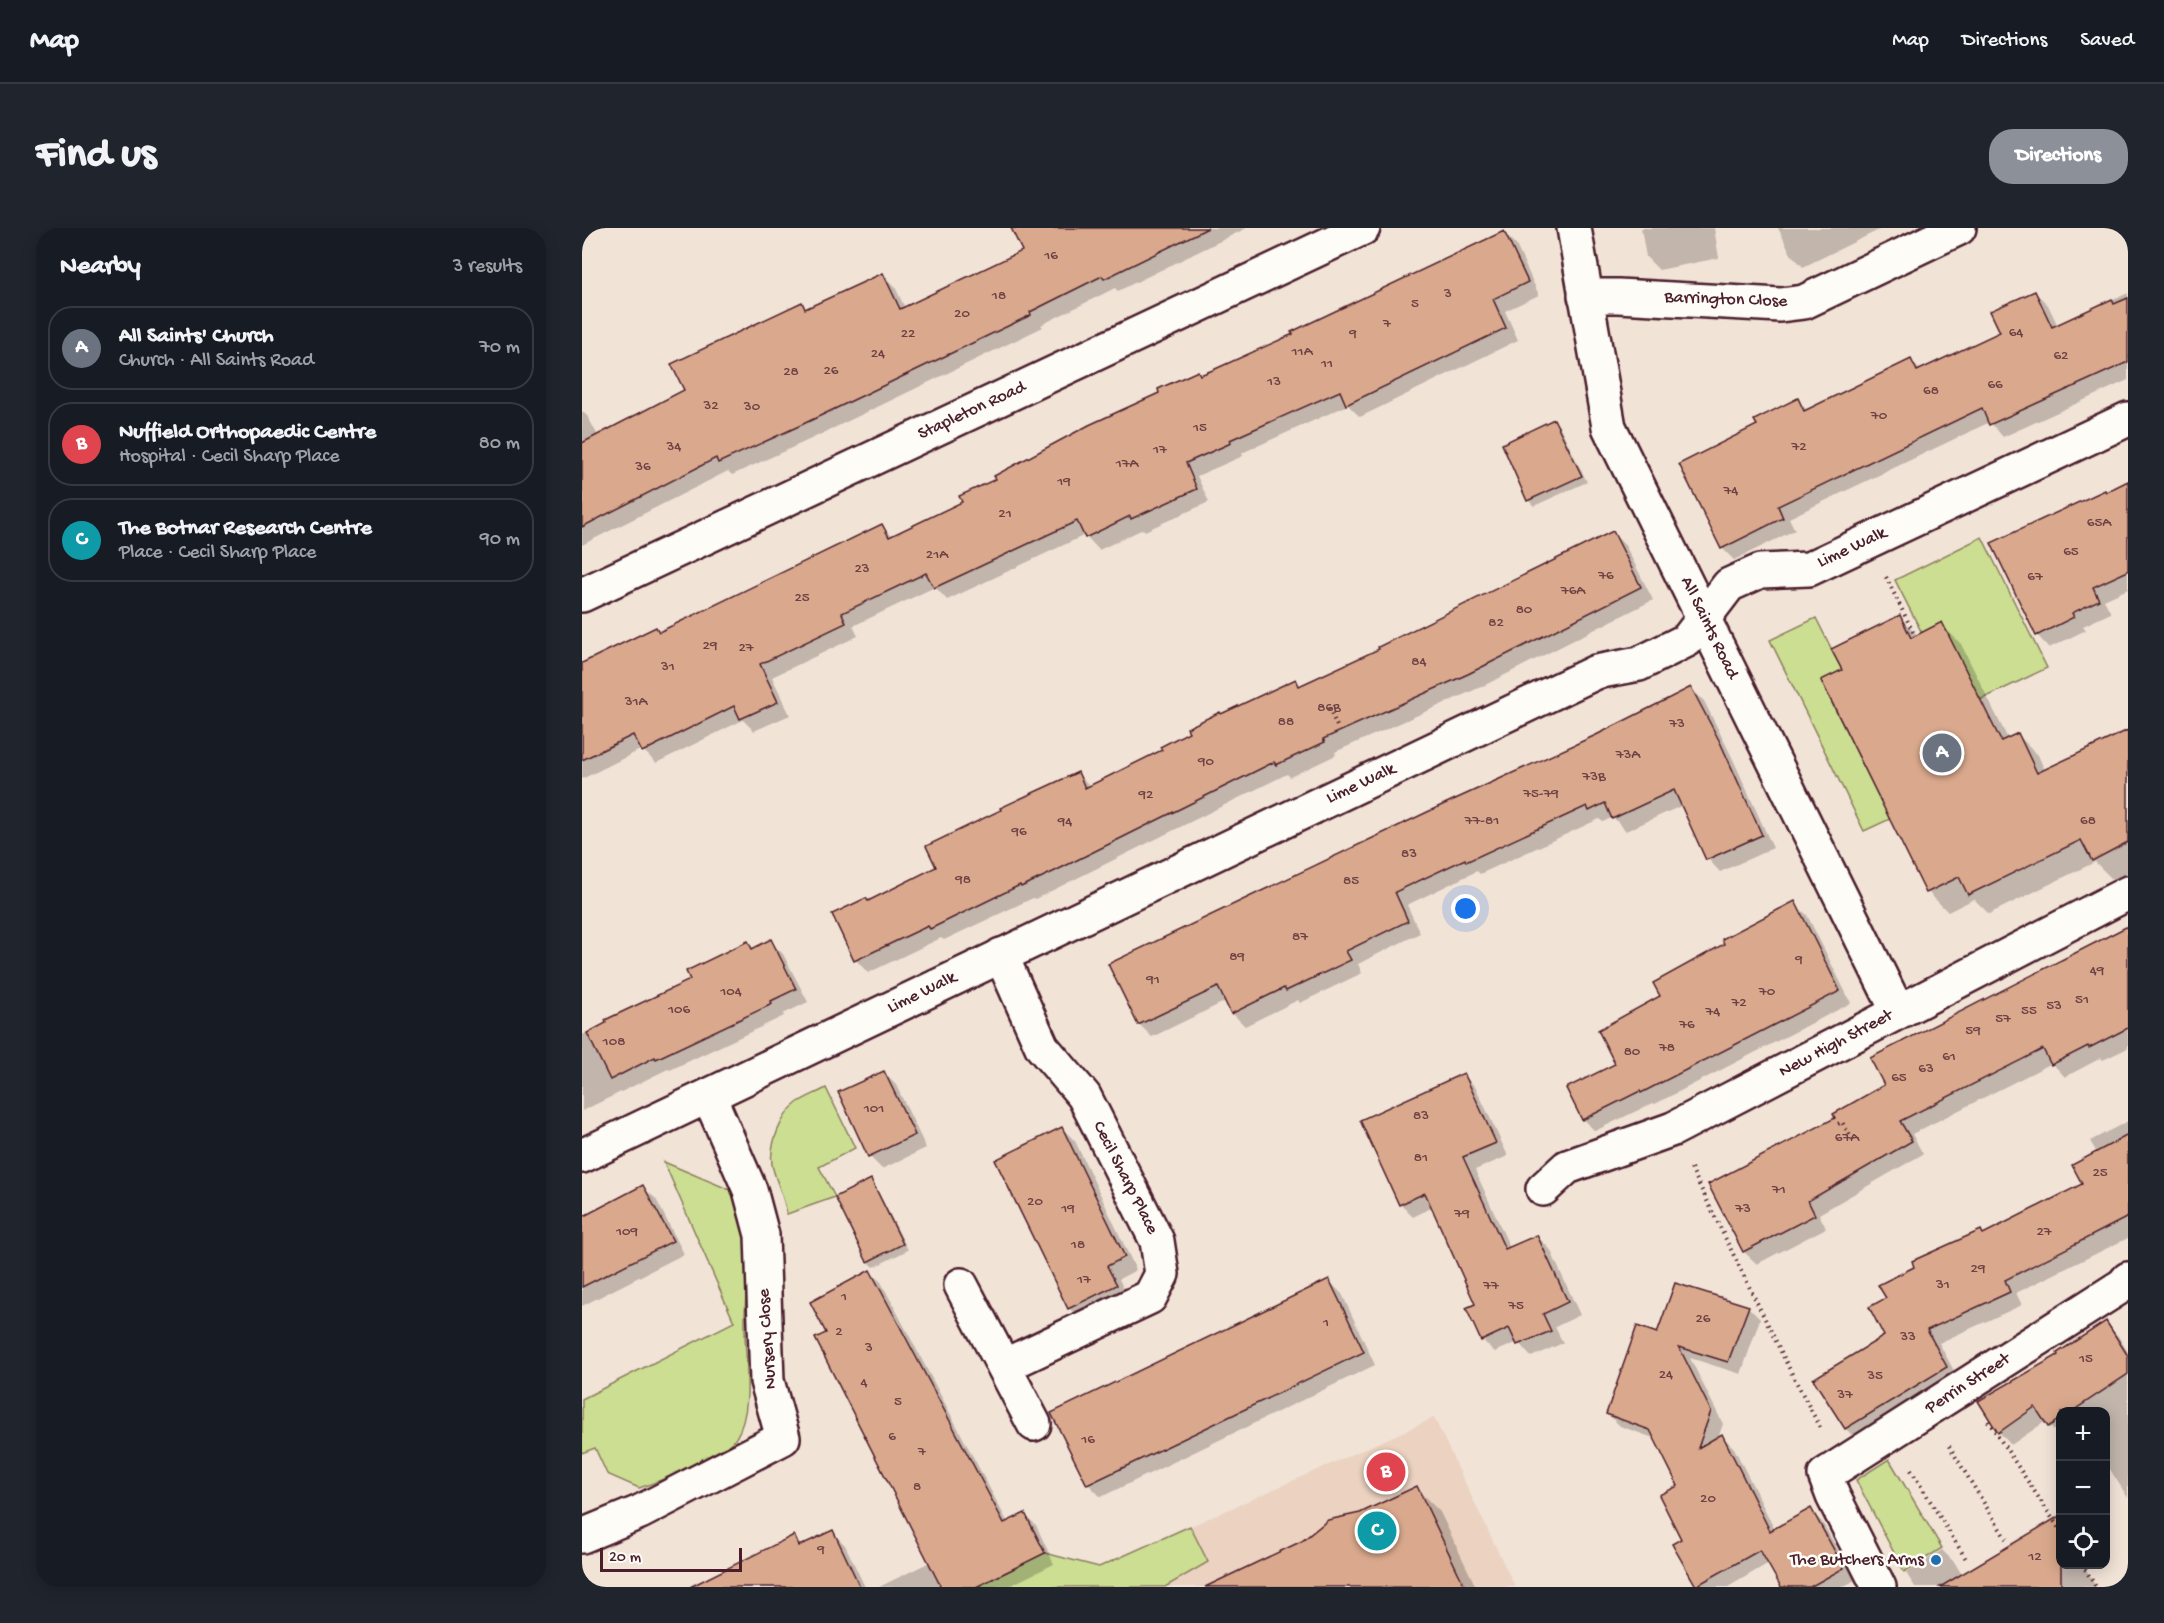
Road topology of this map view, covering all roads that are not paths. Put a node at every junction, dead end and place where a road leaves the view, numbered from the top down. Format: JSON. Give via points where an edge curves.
{"nodes":[{"id":1,"x":1363,"y":228,"type":"edge"},
{"id":2,"x":1574,"y":228,"type":"edge"},
{"id":3,"x":1959,"y":228,"type":"edge"},
{"id":4,"x":1584,"y":296,"type":"junction"},
{"id":5,"x":2128,"y":419,"type":"edge"},
{"id":6,"x":582,"y":595,"type":"edge"},
{"id":7,"x":1705,"y":618,"type":"junction"},
{"id":8,"x":2128,"y":893,"type":"edge"},
{"id":9,"x":1001,"y":955,"type":"junction"},
{"id":10,"x":1898,"y":1012,"type":"junction"},
{"id":11,"x":709,"y":1096,"type":"junction"},
{"id":12,"x":582,"y":1156,"type":"edge"},
{"id":13,"x":1542,"y":1189,"type":"dead end"},
{"id":14,"x":961,"y":1285,"type":"dead end"},
{"id":15,"x":2126,"y":1286,"type":"edge"},
{"id":16,"x":1004,"y":1366,"type":"junction"},
{"id":17,"x":1034,"y":1424,"type":"dead end"},
{"id":18,"x":582,"y":1536,"type":"edge"},
{"id":19,"x":1879,"y":1587,"type":"edge"}],
"edges":[{"from":1,"to":6,"type":"street","name":"Stapleton Road"},
{"from":2,"to":4,"type":"street","name":"All Saints Road"},
{"from":3,"to":4,"type":"street","name":"Barrington Close","via":[[1804,302],[1780,305]]},
{"from":4,"to":7,"type":"street","name":"All Saints Road","via":[[1609,427]]},
{"from":5,"to":7,"type":"street","name":"Lime Walk","via":[[1809,568],[1760,571],[1729,585]]},
{"from":7,"to":9,"type":"street","name":"Lime Walk","via":[[1687,640],[1639,664],[1596,672]]},
{"from":7,"to":10,"type":"street","name":"All Saints Road"},
{"from":8,"to":10,"type":"street","name":"New High Street"},
{"from":9,"to":11,"type":"street","name":"Lime Walk"},
{"from":9,"to":16,"type":"street","name":"Cecil Sharp Place","via":[[1042,1047],[1084,1096],[1136,1199],[1157,1241],[1162,1274],[1150,1297]]},
{"from":10,"to":13,"type":"street","name":"New High Street","via":[[1673,1129],[1567,1167]]},
{"from":11,"to":12,"type":"street","name":"Lime Walk"},
{"from":11,"to":18,"type":"street","name":"Nursery Close","via":[[750,1190],[762,1235],[767,1381],[783,1438],[640,1512]]},
{"from":14,"to":16,"type":"street"},
{"from":15,"to":19,"type":"street","name":"Perrin Street","via":[[1889,1434],[1837,1480]]},
{"from":16,"to":17,"type":"street"}]}
